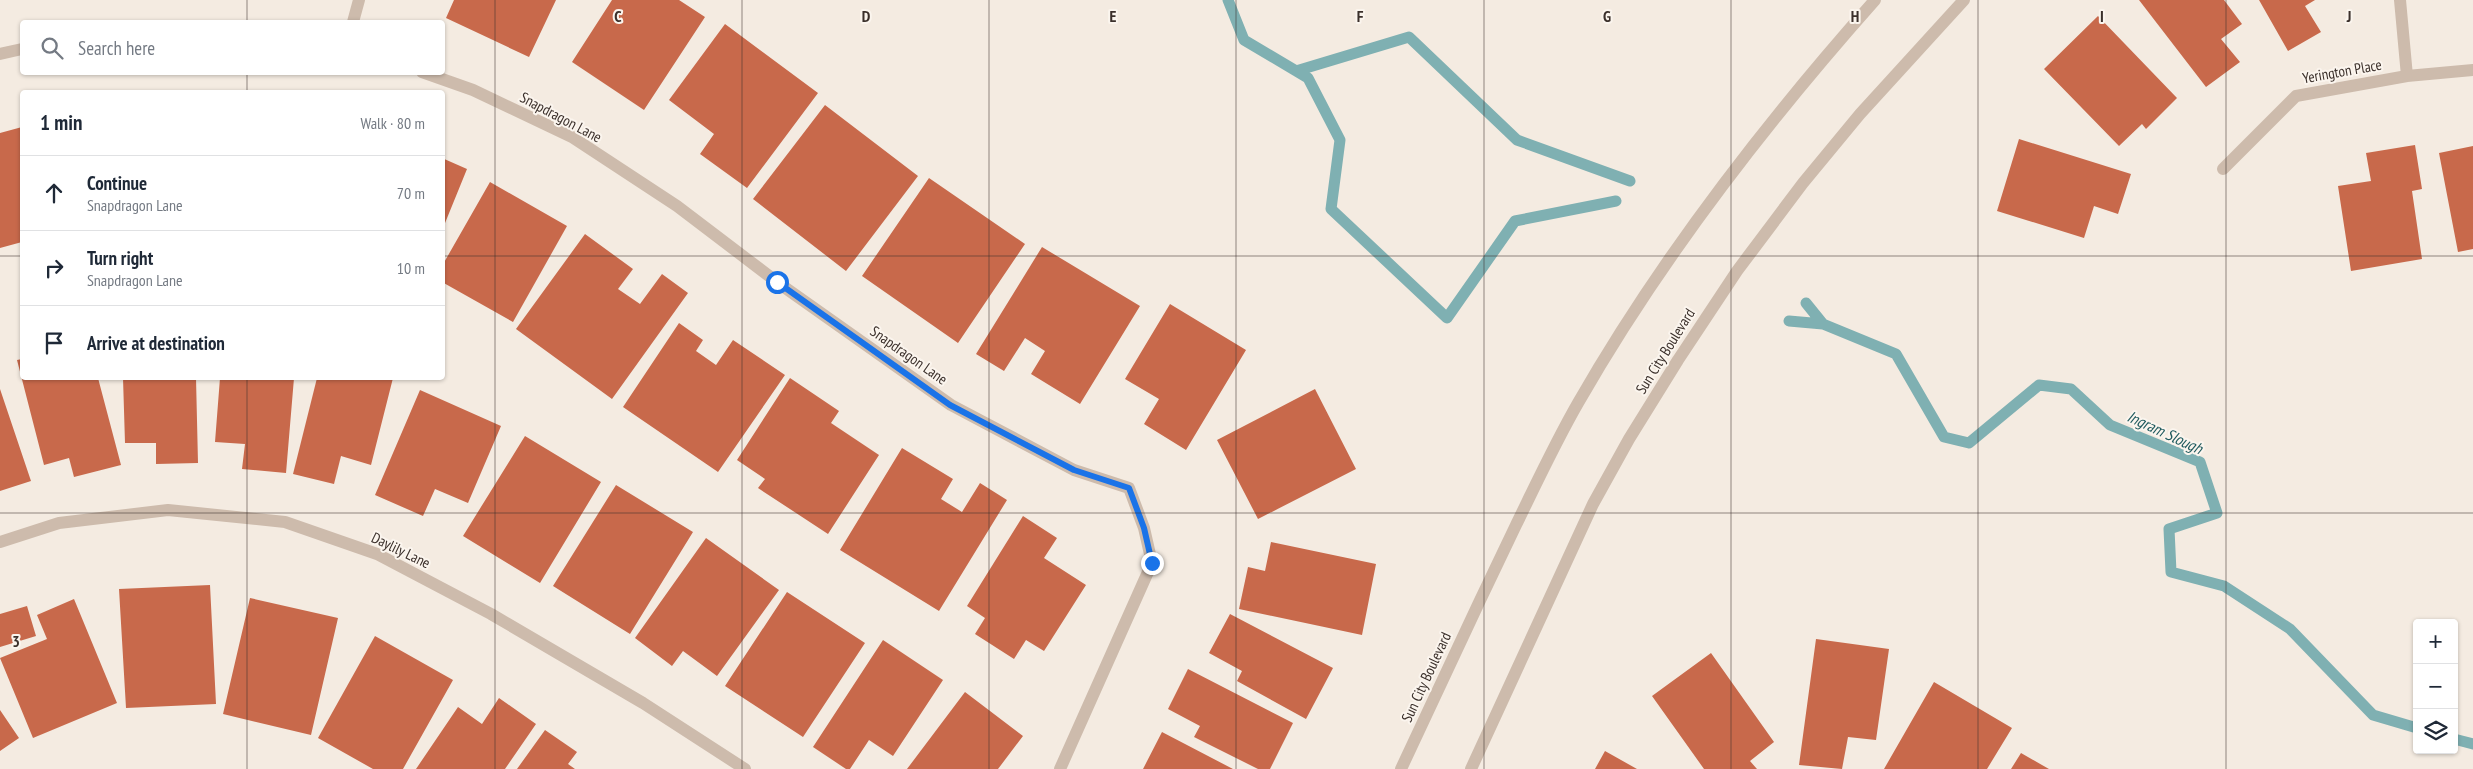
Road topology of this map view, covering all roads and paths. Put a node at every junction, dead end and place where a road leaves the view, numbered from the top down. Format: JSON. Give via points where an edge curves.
{"nodes":[{"id":1,"x":360,"y":0,"type":"edge"},
{"id":2,"x":1875,"y":0,"type":"edge"},
{"id":3,"x":1964,"y":0,"type":"edge"},
{"id":4,"x":2400,"y":0,"type":"edge"},
{"id":5,"x":354,"y":20,"type":"edge"},
{"id":6,"x":20,"y":49,"type":"edge"},
{"id":7,"x":0,"y":54,"type":"edge"},
{"id":8,"x":2473,"y":70,"type":"edge"},
{"id":9,"x":431,"y":75,"type":"edge"},
{"id":10,"x":2407,"y":76,"type":"junction"},
{"id":11,"x":2224,"y":169,"type":"dead end"},
{"id":12,"x":0,"y":542,"type":"edge"},
{"id":13,"x":745,"y":769,"type":"edge"},
{"id":14,"x":1060,"y":769,"type":"edge"},
{"id":15,"x":1401,"y":769,"type":"edge"},
{"id":16,"x":1471,"y":769,"type":"edge"}],
"edges":[{"from":1,"to":5,"type":"street"},
{"from":2,"to":15,"type":"street","name":"Sun City Boulevard","via":[[1754,143],[1685,234],[1627,322],[1577,404],[1543,470]]},
{"from":3,"to":16,"type":"street","name":"Sun City Boulevard","via":[[1860,114],[1803,183],[1737,271],[1678,360],[1629,439],[1594,504]]},
{"from":4,"to":10,"type":"street"},
{"from":6,"to":7,"type":"street"},
{"from":8,"to":10,"type":"street","name":"Yerington Place"},
{"from":9,"to":14,"type":"street","name":"Snapdragon Lane","via":[[474,90],[572,138],[677,206],[777,282],[950,405],[1074,470],[1129,488],[1144,528],[1152,563]]},
{"from":10,"to":11,"type":"street","name":"Yerington Place","via":[[2296,96]]},
{"from":12,"to":13,"type":"street","name":"Daylily Lane","via":[[59,523],[168,510],[285,522],[377,554],[491,614],[643,703]]}]}
